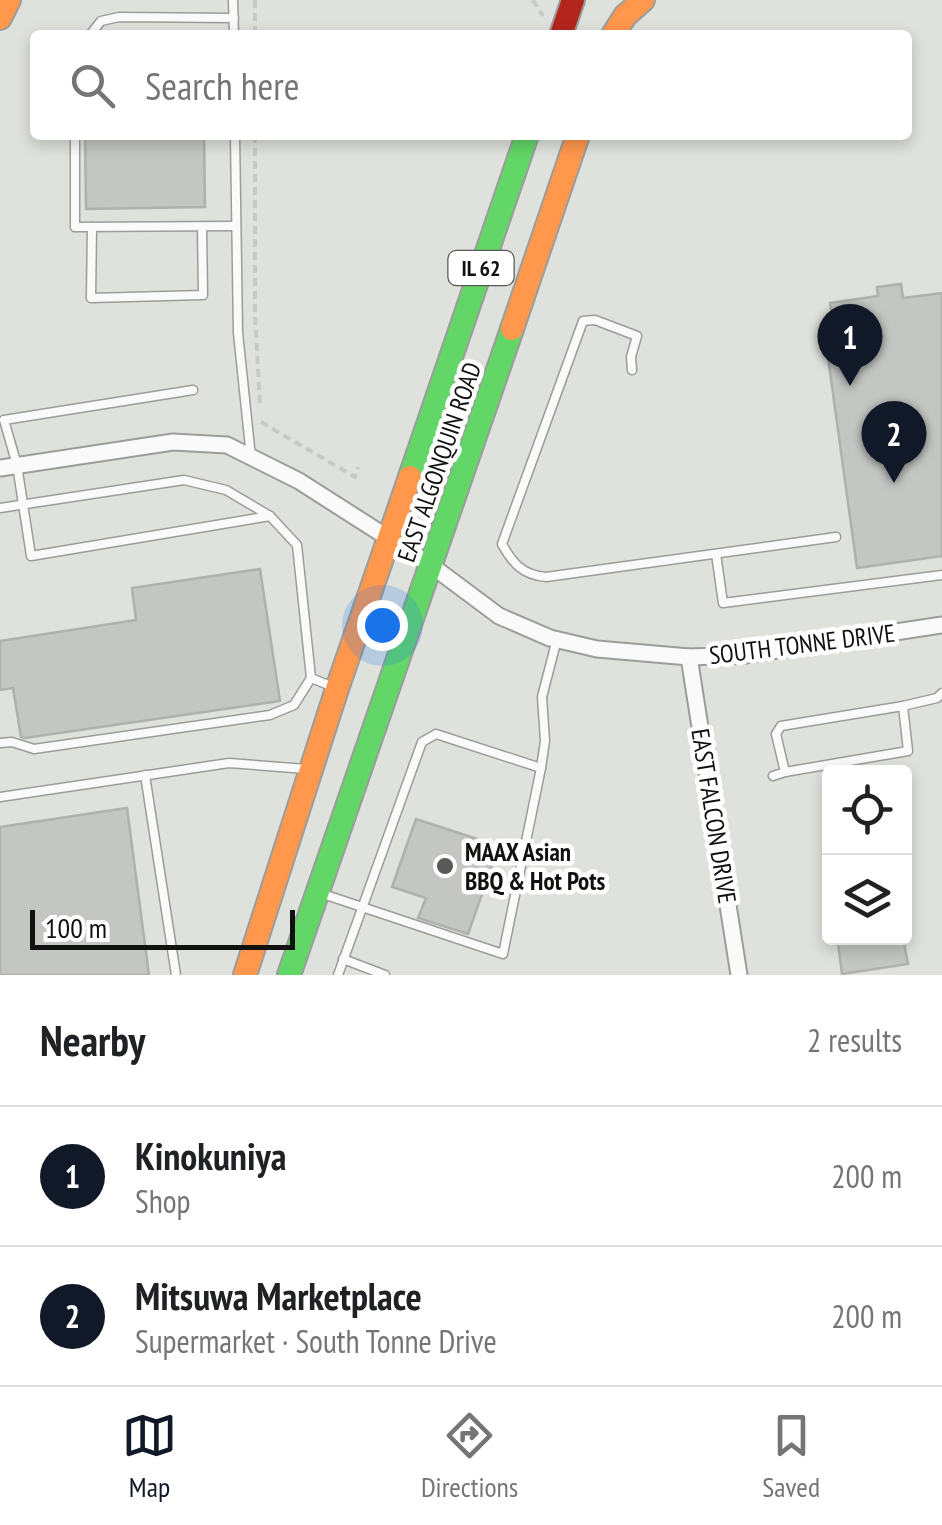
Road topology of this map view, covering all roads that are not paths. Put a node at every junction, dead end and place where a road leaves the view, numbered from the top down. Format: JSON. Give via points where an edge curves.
{"nodes":[{"id":1,"x":9,"y":0,"type":"edge"},
{"id":2,"x":233,"y":0,"type":"edge"},
{"id":3,"x":549,"y":0,"type":"edge"},
{"id":4,"x":573,"y":0,"type":"edge"},
{"id":5,"x":622,"y":0,"type":"edge"},
{"id":6,"x":643,"y":0,"type":"edge"},
{"id":7,"x":0,"y":18,"type":"edge"},
{"id":8,"x":234,"y":18,"type":"junction"},
{"id":9,"x":94,"y":30,"type":"edge"},
{"id":10,"x":234,"y":30,"type":"edge"},
{"id":11,"x":554,"y":30,"type":"edge"},
{"id":12,"x":555,"y":30,"type":"edge"},
{"id":13,"x":613,"y":30,"type":"edge"},
{"id":14,"x":615,"y":30,"type":"edge"},
{"id":15,"x":75,"y":140,"type":"edge"},
{"id":16,"x":235,"y":140,"type":"edge"},
{"id":17,"x":525,"y":140,"type":"edge"},
{"id":18,"x":576,"y":140,"type":"edge"},
{"id":19,"x":236,"y":226,"type":"junction"},
{"id":20,"x":92,"y":227,"type":"junction"},
{"id":21,"x":202,"y":227,"type":"junction"},
{"id":22,"x":632,"y":370,"type":"dead end"},
{"id":23,"x":193,"y":390,"type":"dead end"},
{"id":24,"x":257,"y":460,"type":"junction"},
{"id":25,"x":8,"y":466,"type":"edge"},
{"id":26,"x":22,"y":504,"type":"junction"},
{"id":27,"x":0,"y":508,"type":"edge"},
{"id":28,"x":270,"y":516,"type":"junction"},
{"id":29,"x":836,"y":537,"type":"dead end"},
{"id":30,"x":389,"y":538,"type":"junction"},
{"id":31,"x":716,"y":554,"type":"junction"},
{"id":32,"x":432,"y":566,"type":"junction"},
{"id":33,"x":942,"y":575,"type":"edge"},
{"id":34,"x":942,"y":626,"type":"edge"},
{"id":35,"x":557,"y":639,"type":"junction"},
{"id":36,"x":689,"y":657,"type":"junction"},
{"id":37,"x":310,"y":678,"type":"junction"},
{"id":38,"x":338,"y":689,"type":"junction"},
{"id":39,"x":942,"y":692,"type":"edge"},
{"id":40,"x":903,"y":706,"type":"junction"},
{"id":41,"x":0,"y":743,"type":"edge"},
{"id":42,"x":541,"y":768,"type":"junction"},
{"id":43,"x":311,"y":770,"type":"junction"},
{"id":44,"x":784,"y":772,"type":"junction"},
{"id":45,"x":146,"y":776,"type":"junction"},
{"id":46,"x":773,"y":776,"type":"dead end"},
{"id":47,"x":0,"y":797,"type":"edge"},
{"id":48,"x":318,"y":893,"type":"junction"},
{"id":49,"x":361,"y":907,"type":"junction"},
{"id":50,"x":343,"y":959,"type":"junction"},
{"id":51,"x":176,"y":975,"type":"edge"},
{"id":52,"x":245,"y":975,"type":"edge"},
{"id":53,"x":289,"y":975,"type":"edge"},
{"id":54,"x":338,"y":975,"type":"edge"},
{"id":55,"x":384,"y":975,"type":"edge"},
{"id":56,"x":738,"y":975,"type":"edge"}],
"edges":[{"from":1,"to":7,"type":"main road"},
{"from":2,"to":8,"type":"lane"},
{"from":3,"to":11,"type":"main road"},
{"from":4,"to":12,"type":"main road"},
{"from":5,"to":13,"type":"main road"},
{"from":6,"to":14,"type":"main road"},
{"from":8,"to":9,"type":"lane","via":[[118,17]]},
{"from":8,"to":10,"type":"lane"},
{"from":15,"to":20,"type":"lane","via":[[75,227]]},
{"from":16,"to":19,"type":"lane"},
{"from":17,"to":30,"type":"main road","name":"EAST ALGONQUIN ROAD","number":"IL 62"},
{"from":18,"to":32,"type":"main road","name":"EAST ALGONQUIN ROAD","number":"IL 62"},
{"from":19,"to":21,"type":"lane"},
{"from":19,"to":24,"type":"lane","via":[[238,333]]},
{"from":20,"to":21,"type":"lane"},
{"from":20,"to":21,"type":"lane","via":[[91,298],[203,296]]},
{"from":22,"to":31,"type":"lane","via":[[638,336],[583,320],[502,544],[513,564],[546,577]]},
{"from":23,"to":25,"type":"lane","via":[[4,420]]},
{"from":24,"to":25,"type":"street","name":"SOUTH TONNE DRIVE","via":[[227,445],[173,442]]},
{"from":24,"to":30,"type":"street","name":"SOUTH TONNE DRIVE"},
{"from":25,"to":26,"type":"lane"},
{"from":26,"to":27,"type":"lane"},
{"from":26,"to":28,"type":"lane","via":[[184,480],[226,490]]},
{"from":26,"to":28,"type":"lane","via":[[31,556]]},
{"from":28,"to":37,"type":"lane","via":[[297,545]]},
{"from":29,"to":31,"type":"lane"},
{"from":30,"to":32,"type":"street","name":"SOUTH TONNE DRIVE"},
{"from":30,"to":38,"type":"main road","name":"EAST ALGONQUIN ROAD","number":"IL 62"},
{"from":31,"to":33,"type":"lane","via":[[724,603]]},
{"from":32,"to":35,"type":"street","name":"SOUTH TONNE DRIVE","via":[[498,616]]},
{"from":32,"to":48,"type":"main road","name":"EAST ALGONQUIN ROAD","number":"IL 62"},
{"from":34,"to":36,"type":"street","name":"SOUTH TONNE DRIVE"},
{"from":35,"to":36,"type":"street","name":"SOUTH TONNE DRIVE","via":[[597,650]]},
{"from":35,"to":42,"type":"lane","via":[[542,697]]},
{"from":36,"to":56,"type":"street","name":"EAST FALCON DRIVE"},
{"from":37,"to":38,"type":"lane"},
{"from":37,"to":41,"type":"lane","via":[[294,705],[270,715],[34,750]]},
{"from":38,"to":43,"type":"main road","name":"EAST ALGONQUIN ROAD","number":"IL 62"},
{"from":39,"to":40,"type":"lane"},
{"from":40,"to":44,"type":"lane","via":[[908,751]]},
{"from":40,"to":44,"type":"lane","via":[[780,726]]},
{"from":42,"to":49,"type":"lane","via":[[436,734],[422,742]]},
{"from":42,"to":49,"type":"lane","via":[[503,954]]},
{"from":43,"to":45,"type":"lane","via":[[228,763]]},
{"from":43,"to":52,"type":"main road","name":"EAST ALGONQUIN ROAD","number":"IL 62"},
{"from":44,"to":46,"type":"lane"},
{"from":45,"to":47,"type":"lane"},
{"from":45,"to":51,"type":"lane"},
{"from":48,"to":49,"type":"lane"},
{"from":48,"to":53,"type":"main road","name":"EAST ALGONQUIN ROAD","number":"IL 62"},
{"from":49,"to":50,"type":"lane"},
{"from":50,"to":54,"type":"lane"},
{"from":50,"to":55,"type":"lane"}]}
